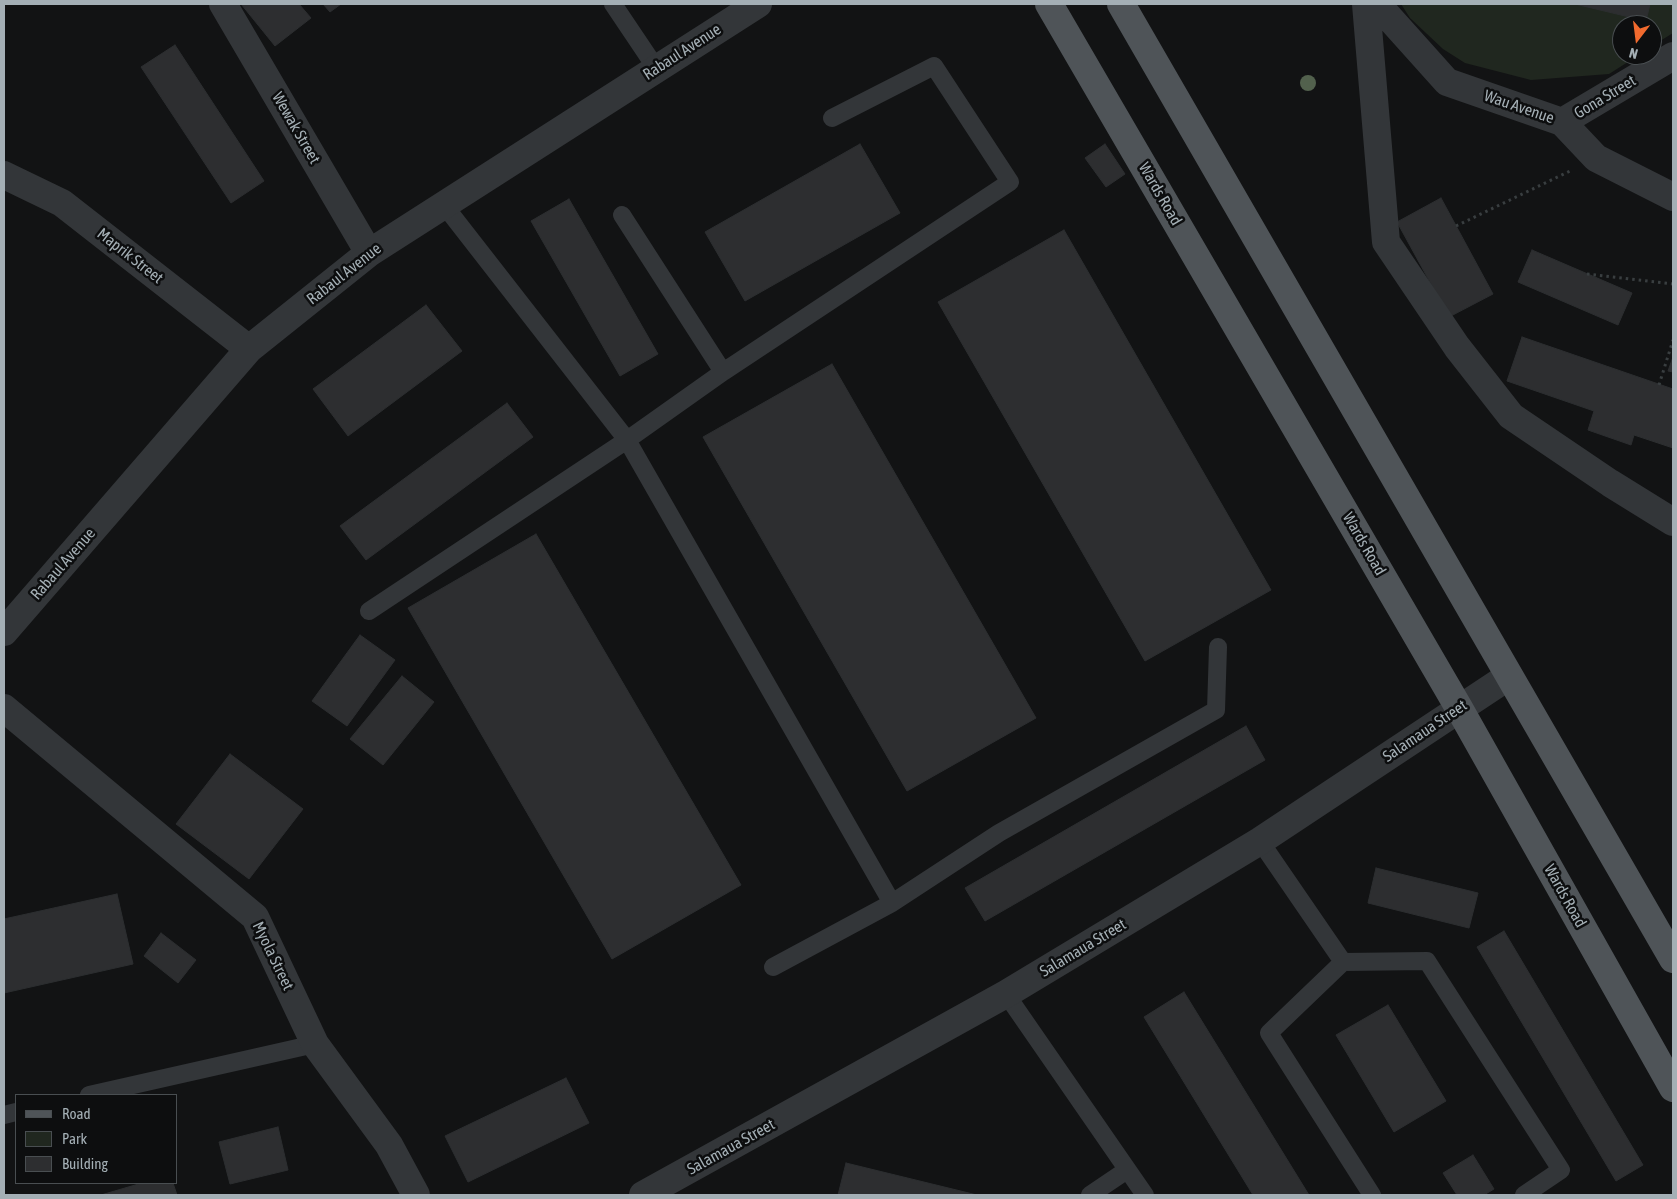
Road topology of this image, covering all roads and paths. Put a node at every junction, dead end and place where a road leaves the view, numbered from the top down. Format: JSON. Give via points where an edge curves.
{"nodes":[{"id":1,"x":223,"y":4,"type":"edge"},
{"id":2,"x":613,"y":4,"type":"edge"},
{"id":3,"x":758,"y":4,"type":"edge"},
{"id":4,"x":1049,"y":4,"type":"edge"},
{"id":5,"x":1120,"y":4,"type":"edge"},
{"id":6,"x":1366,"y":4,"type":"edge"},
{"id":7,"x":1377,"y":4,"type":"edge"},
{"id":8,"x":1673,"y":56,"type":"edge"},
{"id":9,"x":656,"y":68,"type":"junction"},
{"id":10,"x":832,"y":118,"type":"dead end"},
{"id":11,"x":1562,"y":122,"type":"junction"},
{"id":12,"x":1596,"y":158,"type":"junction"},
{"id":13,"x":4,"y":175,"type":"edge"},
{"id":14,"x":1673,"y":197,"type":"edge"},
{"id":15,"x":444,"y":205,"type":"junction"},
{"id":16,"x":622,"y":215,"type":"dead end"},
{"id":17,"x":1456,"y":226,"type":"dead end"},
{"id":18,"x":369,"y":252,"type":"junction"},
{"id":19,"x":1587,"y":274,"type":"dead end"},
{"id":20,"x":1673,"y":284,"type":"edge"},
{"id":21,"x":1673,"y":340,"type":"edge"},
{"id":22,"x":249,"y":349,"type":"junction"},
{"id":23,"x":722,"y":372,"type":"junction"},
{"id":24,"x":1659,"y":385,"type":"dead end"},
{"id":25,"x":627,"y":440,"type":"junction"},
{"id":26,"x":1673,"y":522,"type":"edge"},
{"id":27,"x":369,"y":611,"type":"dead end"},
{"id":28,"x":4,"y":632,"type":"edge"},
{"id":29,"x":1218,"y":647,"type":"dead end"},
{"id":30,"x":1509,"y":676,"type":"junction"},
{"id":31,"x":4,"y":708,"type":"edge"},
{"id":32,"x":1459,"y":708,"type":"junction"},
{"id":33,"x":1260,"y":841,"type":"junction"},
{"id":34,"x":892,"y":903,"type":"junction"},
{"id":35,"x":1673,"y":959,"type":"edge"},
{"id":36,"x":1343,"y":962,"type":"junction"},
{"id":37,"x":773,"y":967,"type":"dead end"},
{"id":38,"x":1006,"y":994,"type":"junction"},
{"id":39,"x":315,"y":1044,"type":"junction"},
{"id":40,"x":1673,"y":1088,"type":"edge"},
{"id":41,"x":93,"y":1094,"type":"edge"},
{"id":42,"x":1127,"y":1170,"type":"junction"},
{"id":43,"x":416,"y":1195,"type":"edge"},
{"id":44,"x":643,"y":1195,"type":"edge"},
{"id":45,"x":1090,"y":1195,"type":"edge"},
{"id":46,"x":1145,"y":1195,"type":"edge"},
{"id":47,"x":1372,"y":1195,"type":"edge"},
{"id":48,"x":1524,"y":1195,"type":"edge"}],
"edges":[{"from":1,"to":18,"type":"street","name":"Wewak Street"},
{"from":2,"to":9,"type":"lane"},
{"from":3,"to":9,"type":"street","name":"Rabaul Avenue"},
{"from":4,"to":32,"type":"main road","name":"Wards Road"},
{"from":5,"to":30,"type":"main road"},
{"from":6,"to":26,"type":"street","via":[[1386,242],[1457,346],[1511,416]]},
{"from":7,"to":11,"type":"street","name":"Wau Avenue","via":[[1447,82]]},
{"from":8,"to":11,"type":"street","name":"Gona Street"},
{"from":9,"to":15,"type":"street","name":"Rabaul Avenue"},
{"from":10,"to":23,"type":"lane","via":[[934,66],[1010,182]]},
{"from":11,"to":12,"type":"street","name":"Wau Avenue"},
{"from":12,"to":14,"type":"street","name":"Wau Avenue"},
{"from":12,"to":17,"type":"path"},
{"from":13,"to":22,"type":"street","name":"Maprik Street","via":[[62,203]]},
{"from":15,"to":18,"type":"street","name":"Rabaul Avenue"},
{"from":15,"to":25,"type":"lane"},
{"from":16,"to":23,"type":"lane"},
{"from":18,"to":22,"type":"street","name":"Rabaul Avenue"},
{"from":19,"to":20,"type":"path"},
{"from":21,"to":24,"type":"path"},
{"from":22,"to":28,"type":"street","name":"Rabaul Avenue"},
{"from":23,"to":25,"type":"lane"},
{"from":25,"to":27,"type":"lane"},
{"from":25,"to":34,"type":"lane"},
{"from":29,"to":34,"type":"lane","via":[[1216,710],[999,833]]},
{"from":30,"to":32,"type":"street","name":"Salamaua Street"},
{"from":30,"to":35,"type":"main road"},
{"from":31,"to":39,"type":"street","name":"Myola Street","via":[[255,917]]},
{"from":32,"to":33,"type":"street","name":"Salamaua Street"},
{"from":32,"to":40,"type":"main road","name":"Wards Road"},
{"from":33,"to":36,"type":"lane"},
{"from":33,"to":38,"type":"street","name":"Salamaua Street"},
{"from":34,"to":37,"type":"lane"},
{"from":36,"to":47,"type":"lane","via":[[1269,1033]]},
{"from":36,"to":48,"type":"lane","via":[[1427,961],[1561,1170]]},
{"from":38,"to":42,"type":"lane"},
{"from":38,"to":44,"type":"street","name":"Salamaua Street"},
{"from":39,"to":41,"type":"lane"},
{"from":39,"to":43,"type":"street","name":"Myola Street","via":[[389,1145]]},
{"from":42,"to":45,"type":"lane"},
{"from":42,"to":46,"type":"lane"}]}
